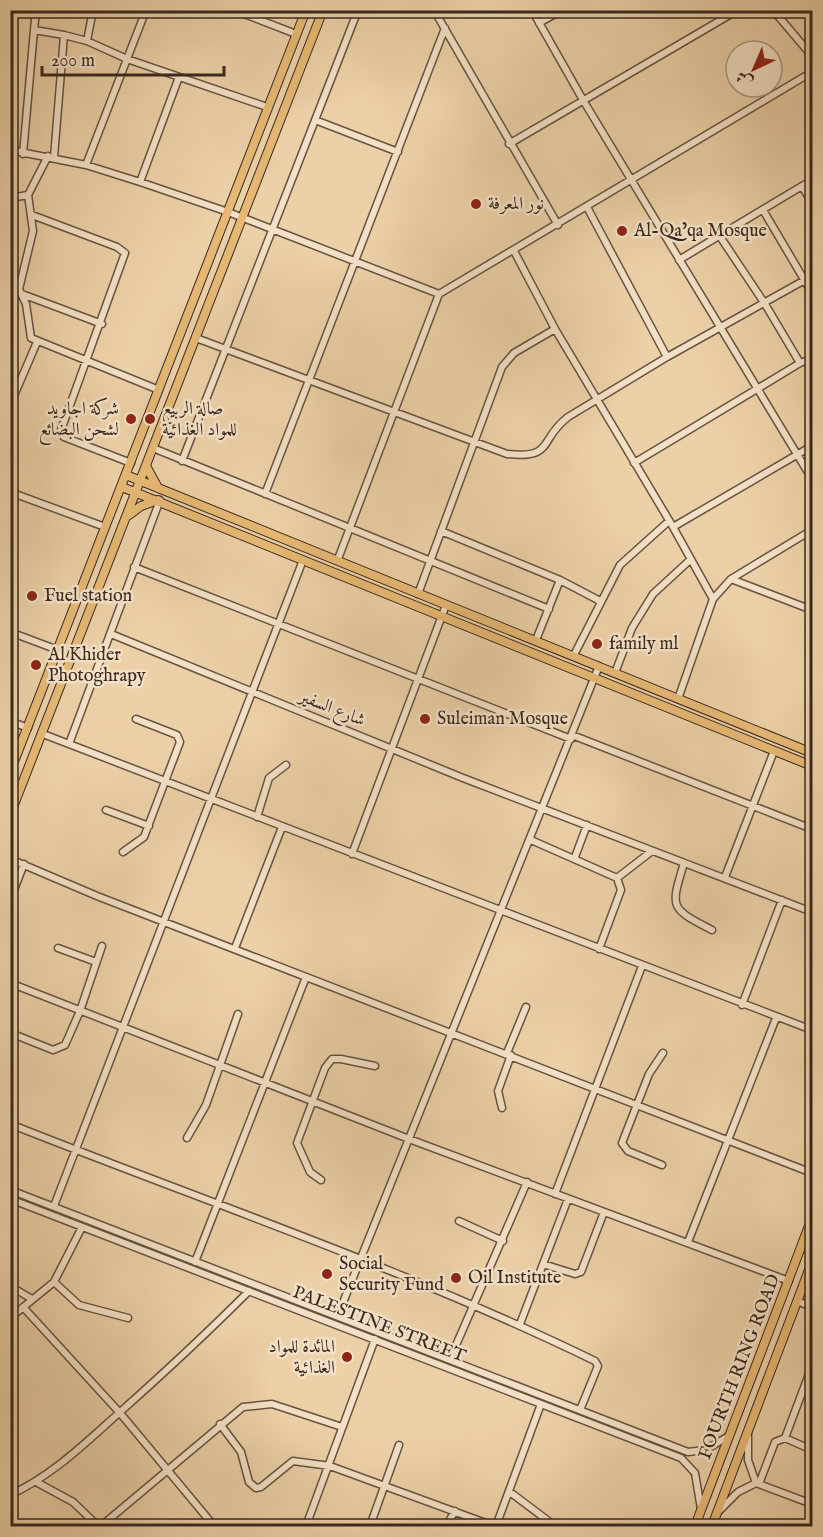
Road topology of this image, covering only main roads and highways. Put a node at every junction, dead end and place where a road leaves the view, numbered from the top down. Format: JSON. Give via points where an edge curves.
{"nodes":[{"id":1,"x":306,"y":10,"type":"edge"},
{"id":2,"x":323,"y":10,"type":"edge"},
{"id":3,"x":146,"y":466,"type":"junction"},
{"id":4,"x":126,"y":475,"type":"junction"},
{"id":5,"x":141,"y":482,"type":"junction"},
{"id":6,"x":122,"y":487,"type":"junction"},
{"id":7,"x":159,"y":489,"type":"junction"},
{"id":8,"x":137,"y":492,"type":"junction"},
{"id":9,"x":159,"y":500,"type":"junction"},
{"id":10,"x":128,"y":516,"type":"junction"},
{"id":11,"x":254,"y":526,"type":"junction"},
{"id":12,"x":249,"y":538,"type":"junction"},
{"id":13,"x":507,"y":628,"type":"junction"},
{"id":14,"x":502,"y":641,"type":"junction"},
{"id":15,"x":813,"y":753,"type":"edge"},
{"id":16,"x":813,"y":766,"type":"edge"},
{"id":17,"x":10,"y":772,"type":"edge"},
{"id":18,"x":10,"y":815,"type":"edge"},
{"id":19,"x":813,"y":1218,"type":"edge"},
{"id":20,"x":813,"y":1262,"type":"edge"},
{"id":21,"x":695,"y":1527,"type":"edge"},
{"id":22,"x":712,"y":1527,"type":"edge"}],
"edges":[{"from":1,"to":4,"type":"main road"},
{"from":2,"to":3,"type":"main road"},
{"from":3,"to":5,"type":"main road"},
{"from":3,"to":7,"type":"main road"},
{"from":4,"to":5,"type":"main road"},
{"from":4,"to":6,"type":"main road"},
{"from":5,"to":7,"type":"main road"},
{"from":5,"to":8,"type":"main road"},
{"from":6,"to":8,"type":"main road"},
{"from":6,"to":17,"type":"main road"},
{"from":7,"to":11,"type":"main road"},
{"from":8,"to":9,"type":"main road"},
{"from":8,"to":10,"type":"main road"},
{"from":9,"to":10,"type":"main road"},
{"from":9,"to":12,"type":"main road"},
{"from":10,"to":18,"type":"main road"},
{"from":11,"to":12,"type":"main road"},
{"from":11,"to":13,"type":"main road"},
{"from":12,"to":14,"type":"main road"},
{"from":13,"to":14,"type":"main road"},
{"from":13,"to":15,"type":"main road"},
{"from":14,"to":16,"type":"main road"},
{"from":19,"to":21,"type":"main road","name":"FOURTH RING ROAD"},
{"from":20,"to":22,"type":"main road","name":"FOURTH RING ROAD"}]}
